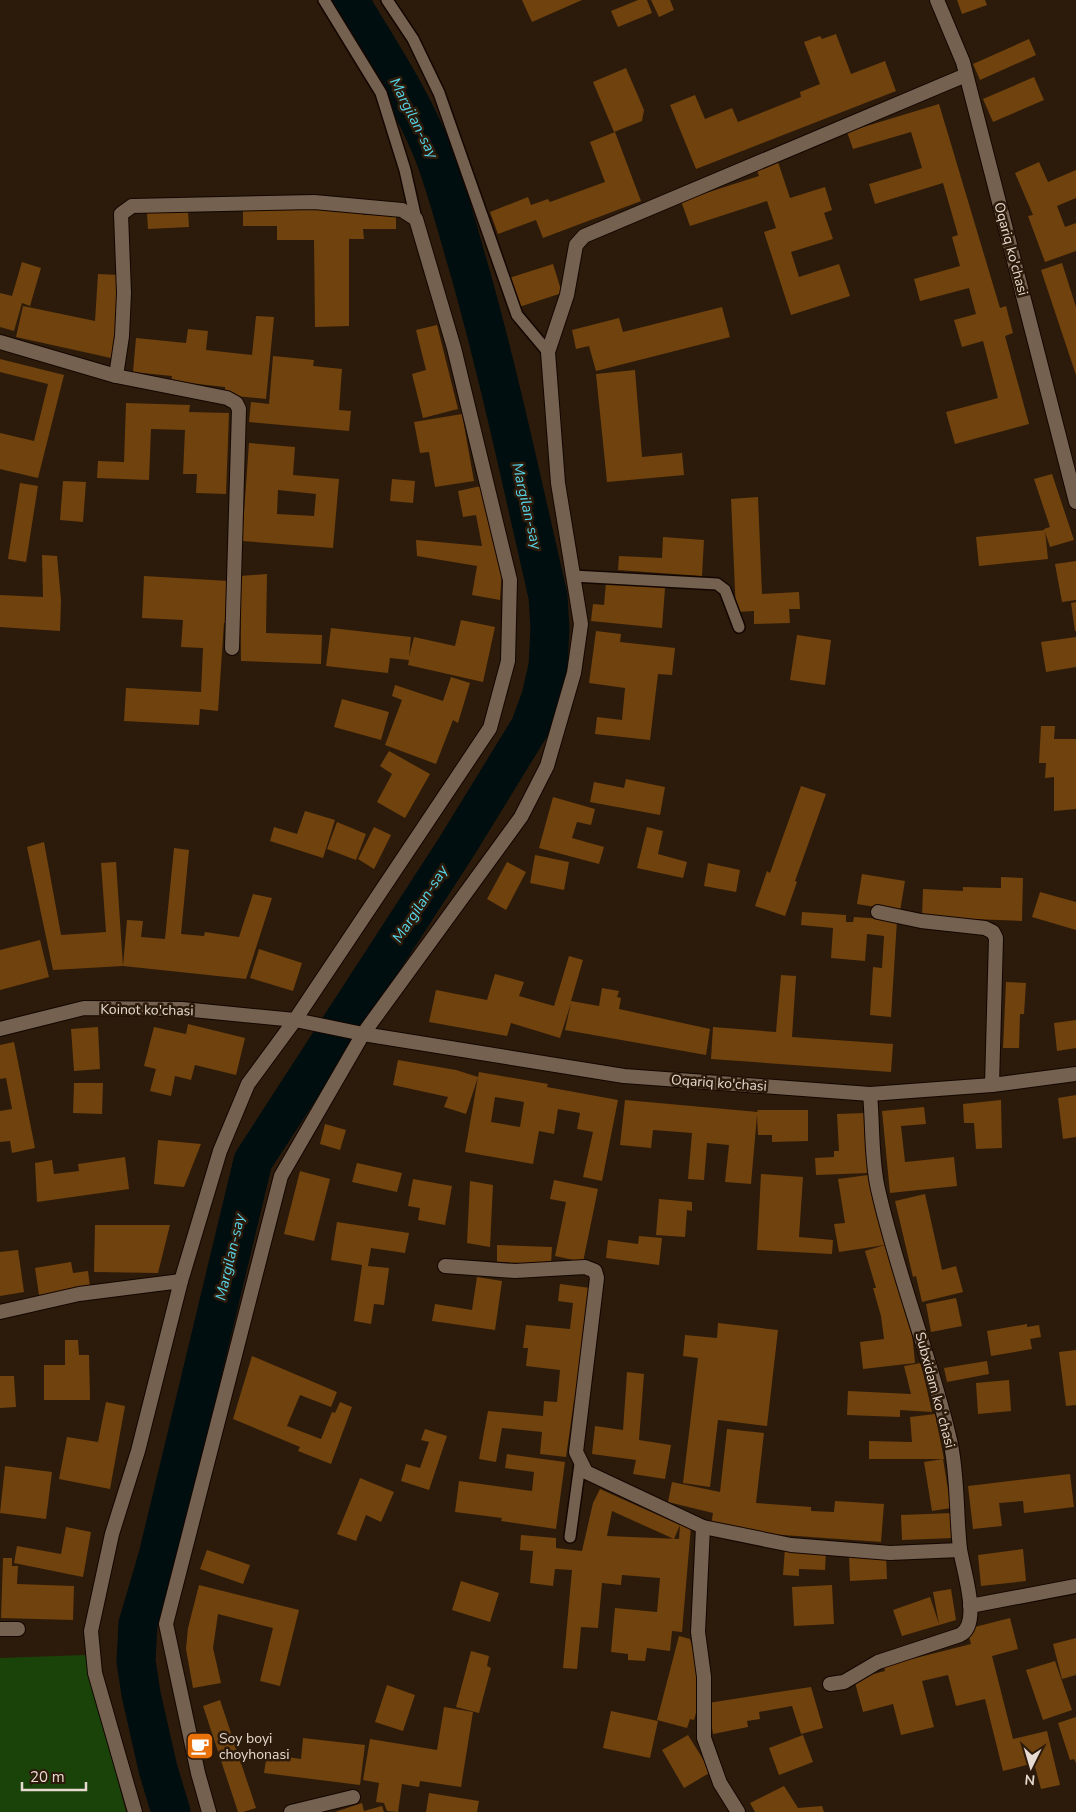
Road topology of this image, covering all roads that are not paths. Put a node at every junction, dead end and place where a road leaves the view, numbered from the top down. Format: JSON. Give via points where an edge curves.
{"nodes":[{"id":1,"x":324,"y":0,"type":"edge"},
{"id":2,"x":387,"y":0,"type":"edge"},
{"id":3,"x":937,"y":0,"type":"edge"},
{"id":4,"x":966,"y":75,"type":"junction"},
{"id":5,"x":416,"y":218,"type":"junction"},
{"id":6,"x":0,"y":342,"type":"edge"},
{"id":7,"x":548,"y":352,"type":"junction"},
{"id":8,"x":116,"y":376,"type":"junction"},
{"id":9,"x":1076,"y":502,"type":"edge"},
{"id":10,"x":573,"y":576,"type":"junction"},
{"id":11,"x":739,"y":627,"type":"dead end"},
{"id":12,"x":232,"y":648,"type":"dead end"},
{"id":13,"x":878,"y":912,"type":"dead end"},
{"id":14,"x":295,"y":1020,"type":"junction"},
{"id":15,"x":0,"y":1028,"type":"edge"},
{"id":16,"x":363,"y":1034,"type":"junction"},
{"id":17,"x":1076,"y":1074,"type":"edge"},
{"id":18,"x":992,"y":1085,"type":"junction"},
{"id":19,"x":870,"y":1094,"type":"junction"},
{"id":20,"x":445,"y":1266,"type":"dead end"},
{"id":21,"x":181,"y":1281,"type":"junction"},
{"id":22,"x":0,"y":1312,"type":"edge"},
{"id":23,"x":580,"y":1464,"type":"junction"},
{"id":24,"x":703,"y":1527,"type":"junction"},
{"id":25,"x":570,"y":1537,"type":"dead end"},
{"id":26,"x":960,"y":1550,"type":"junction"},
{"id":27,"x":1076,"y":1586,"type":"edge"},
{"id":28,"x":970,"y":1606,"type":"junction"},
{"id":29,"x":0,"y":1629,"type":"edge"},
{"id":30,"x":18,"y":1630,"type":"dead end"},
{"id":31,"x":830,"y":1684,"type":"dead end"},
{"id":32,"x":353,"y":1797,"type":"dead end"},
{"id":33,"x":135,"y":1812,"type":"edge"},
{"id":34,"x":210,"y":1812,"type":"edge"},
{"id":35,"x":291,"y":1812,"type":"edge"},
{"id":36,"x":738,"y":1812,"type":"edge"}],
"edges":[{"from":1,"to":5,"type":"lane","via":[[381,93]]},
{"from":2,"to":7,"type":"lane","via":[[412,39],[439,93],[516,314]]},
{"from":3,"to":4,"type":"street","name":"Oqariq ko'chasi"},
{"from":4,"to":7,"type":"street","via":[[584,236],[576,246],[567,295]]},
{"from":4,"to":9,"type":"street","name":"Oqariq ko'chasi"},
{"from":5,"to":8,"type":"street","via":[[402,210],[314,202],[132,206],[121,214],[124,293]]},
{"from":5,"to":14,"type":"street","via":[[454,348],[510,580],[508,661],[490,728]]},
{"from":6,"to":8,"type":"street"},
{"from":7,"to":10,"type":"street","via":[[558,483]]},
{"from":8,"to":12,"type":"street","via":[[227,398],[239,409]]},
{"from":10,"to":11,"type":"lane","via":[[717,584],[725,590]]},
{"from":10,"to":16,"type":"street","via":[[580,634],[574,674],[547,766],[521,817]]},
{"from":13,"to":18,"type":"street","via":[[921,921],[985,928],[993,932],[996,938]]},
{"from":14,"to":15,"type":"street","name":"Koinot ko'chasi","via":[[182,1009],[84,1008]]},
{"from":14,"to":16,"type":"street","name":"Koinot ko'chasi"},
{"from":14,"to":21,"type":"street","via":[[248,1084],[220,1151]]},
{"from":16,"to":19,"type":"street","name":"Oqariq ko'chasi","via":[[624,1076]]},
{"from":16,"to":34,"type":"street","via":[[281,1176],[166,1624],[198,1773]]},
{"from":17,"to":18,"type":"street","name":"Oqariq ko'chasi"},
{"from":18,"to":19,"type":"street","name":"Oqariq ko'chasi"},
{"from":19,"to":26,"type":"street","name":"Subxidam koʻchasi","via":[[877,1185],[891,1248],[926,1350],[950,1442]]},
{"from":20,"to":23,"type":"street","via":[[515,1271],[585,1267],[595,1271],[597,1278],[576,1452]]},
{"from":21,"to":22,"type":"street","via":[[79,1294]]},
{"from":21,"to":33,"type":"street","via":[[138,1451],[112,1534],[91,1631],[95,1673]]},
{"from":23,"to":24,"type":"street","via":[[586,1472]]},
{"from":23,"to":25,"type":"lane"},
{"from":24,"to":26,"type":"street","via":[[791,1545],[890,1552]]},
{"from":24,"to":36,"type":"street","via":[[698,1632],[704,1677],[704,1738],[720,1783]]},
{"from":26,"to":28,"type":"street","name":"Subxidam koʻchasi"},
{"from":27,"to":28,"type":"street"},
{"from":28,"to":31,"type":"street","name":"Subxidam koʻchasi","via":[[971,1617],[963,1634],[878,1662],[844,1682]]},
{"from":29,"to":30,"type":"street"},
{"from":32,"to":35,"type":"street"}]}
